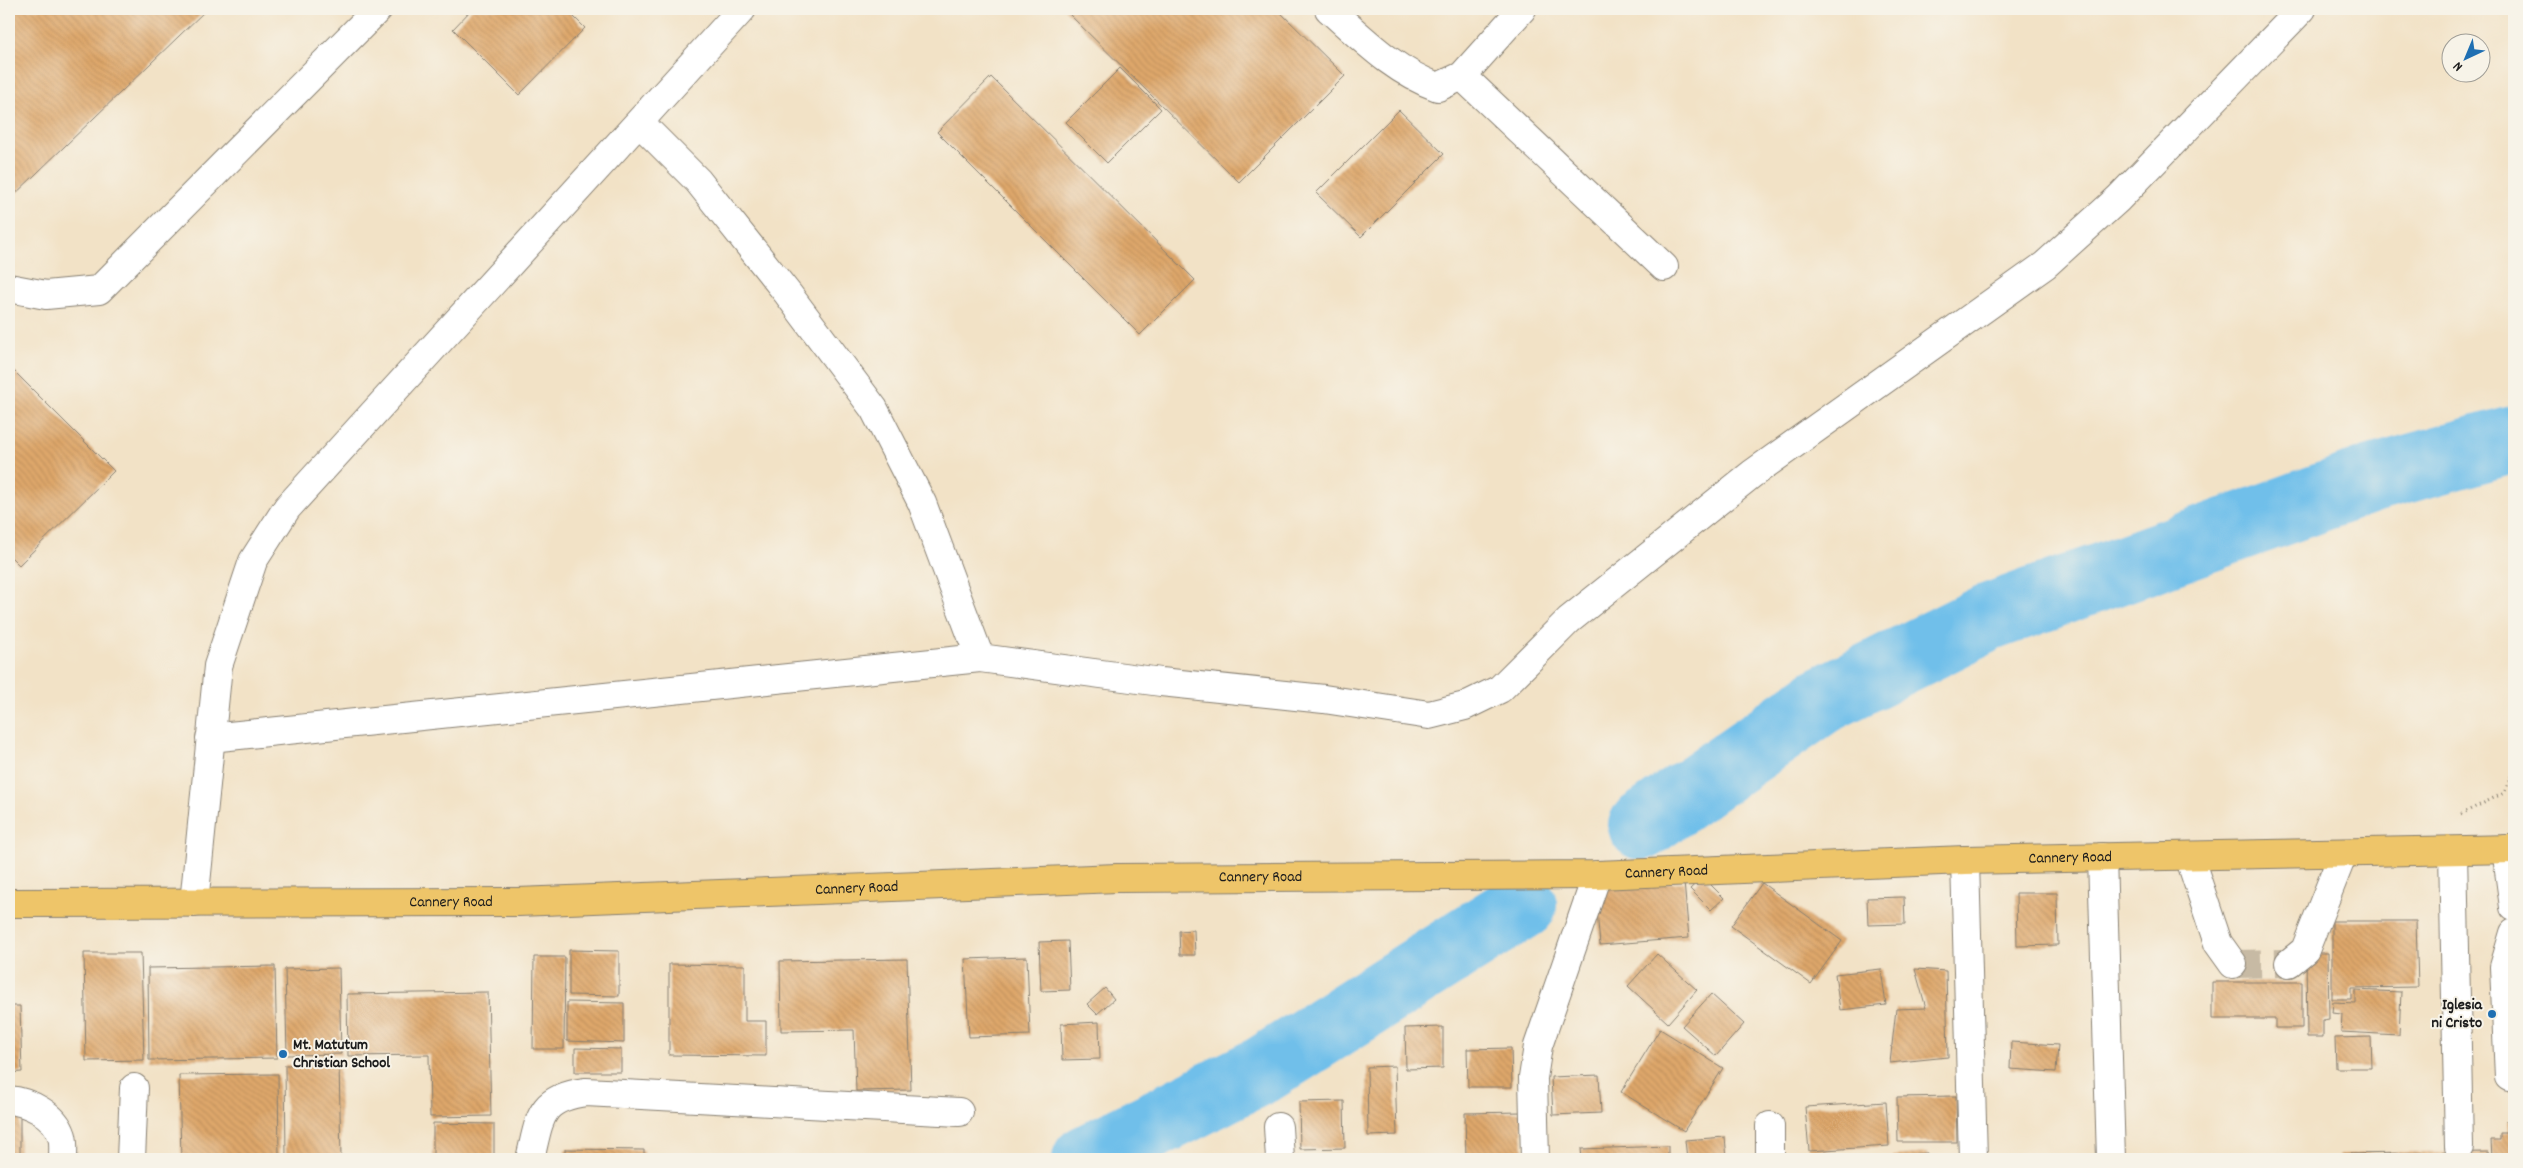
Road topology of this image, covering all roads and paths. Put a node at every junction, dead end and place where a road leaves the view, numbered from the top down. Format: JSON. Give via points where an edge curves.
{"nodes":[{"id":1,"x":378,"y":9,"type":"edge"},
{"id":2,"x":742,"y":9,"type":"edge"},
{"id":3,"x":1330,"y":9,"type":"edge"},
{"id":4,"x":1522,"y":9,"type":"edge"},
{"id":5,"x":2302,"y":9,"type":"edge"},
{"id":6,"x":1462,"y":76,"type":"junction"},
{"id":7,"x":639,"y":122,"type":"junction"},
{"id":8,"x":1664,"y":267,"type":"dead end"},
{"id":9,"x":9,"y":288,"type":"edge"},
{"id":10,"x":980,"y":658,"type":"junction"},
{"id":11,"x":210,"y":738,"type":"junction"},
{"id":12,"x":2510,"y":849,"type":"edge"},
{"id":13,"x":2453,"y":851,"type":"junction"},
{"id":14,"x":2343,"y":854,"type":"junction"},
{"id":15,"x":2189,"y":856,"type":"junction"},
{"id":16,"x":2102,"y":857,"type":"junction"},
{"id":17,"x":1965,"y":860,"type":"junction"},
{"id":18,"x":1598,"y":875,"type":"junction"},
{"id":19,"x":194,"y":902,"type":"junction"},
{"id":20,"x":9,"y":903,"type":"edge"},
{"id":21,"x":2514,"y":907,"type":"edge"},
{"id":22,"x":2514,"y":933,"type":"edge"},
{"id":23,"x":2289,"y":963,"type":"tunnel mouth"},
{"id":24,"x":2233,"y":964,"type":"dead end"},
{"id":25,"x":2509,"y":1077,"type":"dead end"},
{"id":26,"x":134,"y":1088,"type":"dead end"},
{"id":27,"x":9,"y":1100,"type":"edge"},
{"id":28,"x":959,"y":1112,"type":"dead end"},
{"id":29,"x":1770,"y":1126,"type":"dead end"},
{"id":30,"x":1278,"y":1127,"type":"dead end"},
{"id":31,"x":2459,"y":1147,"type":"dead end"},
{"id":32,"x":63,"y":1159,"type":"edge"},
{"id":33,"x":132,"y":1159,"type":"edge"},
{"id":34,"x":530,"y":1159,"type":"edge"},
{"id":35,"x":1280,"y":1159,"type":"edge"},
{"id":36,"x":1535,"y":1159,"type":"edge"},
{"id":37,"x":1770,"y":1159,"type":"edge"},
{"id":38,"x":1973,"y":1159,"type":"edge"},
{"id":39,"x":2112,"y":1159,"type":"edge"}],
"edges":[{"from":1,"to":9,"type":"street","via":[[100,290],[46,295]]},
{"from":2,"to":7,"type":"street"},
{"from":3,"to":6,"type":"street","via":[[1391,63],[1420,81],[1438,87]]},
{"from":4,"to":6,"type":"street"},
{"from":5,"to":10,"type":"street","via":[[2118,199],[2045,265],[1752,474],[1569,620],[1500,689],[1465,706],[1429,714]]},
{"from":6,"to":8,"type":"street"},
{"from":7,"to":10,"type":"street","via":[[698,182],[874,409],[922,502]]},
{"from":7,"to":11,"type":"street","via":[[287,508],[253,561],[235,609],[218,666]]},
{"from":10,"to":11,"type":"street"},
{"from":11,"to":19,"type":"street"},
{"from":12,"to":13,"type":"main road","name":"Cannery Road"},
{"from":12,"to":21,"type":"street"},
{"from":13,"to":14,"type":"main road","name":"Cannery Road"},
{"from":13,"to":31,"type":"street"},
{"from":14,"to":15,"type":"main road","name":"Cannery Road"},
{"from":14,"to":23,"type":"street","via":[[2306,950]]},
{"from":15,"to":16,"type":"main road","name":"Cannery Road"},
{"from":15,"to":24,"type":"street","via":[[2218,943]]},
{"from":16,"to":17,"type":"main road","name":"Cannery Road"},
{"from":16,"to":39,"type":"street"},
{"from":17,"to":18,"type":"main road","name":"Cannery Road"},
{"from":17,"to":38,"type":"street"},
{"from":18,"to":19,"type":"main road","name":"Cannery Road","via":[[1117,878],[518,902]]},
{"from":18,"to":36,"type":"street","via":[[1538,1046],[1533,1078]]},
{"from":19,"to":20,"type":"main road","name":"Cannery Road"},
{"from":22,"to":25,"type":"street","via":[[2504,967]]},
{"from":26,"to":33,"type":"street"},
{"from":27,"to":32,"type":"street","via":[[31,1106],[51,1119],[62,1136]]},
{"from":28,"to":34,"type":"street","via":[[579,1093],[558,1099],[542,1113]]},
{"from":29,"to":37,"type":"street"},
{"from":30,"to":35,"type":"street"}]}
